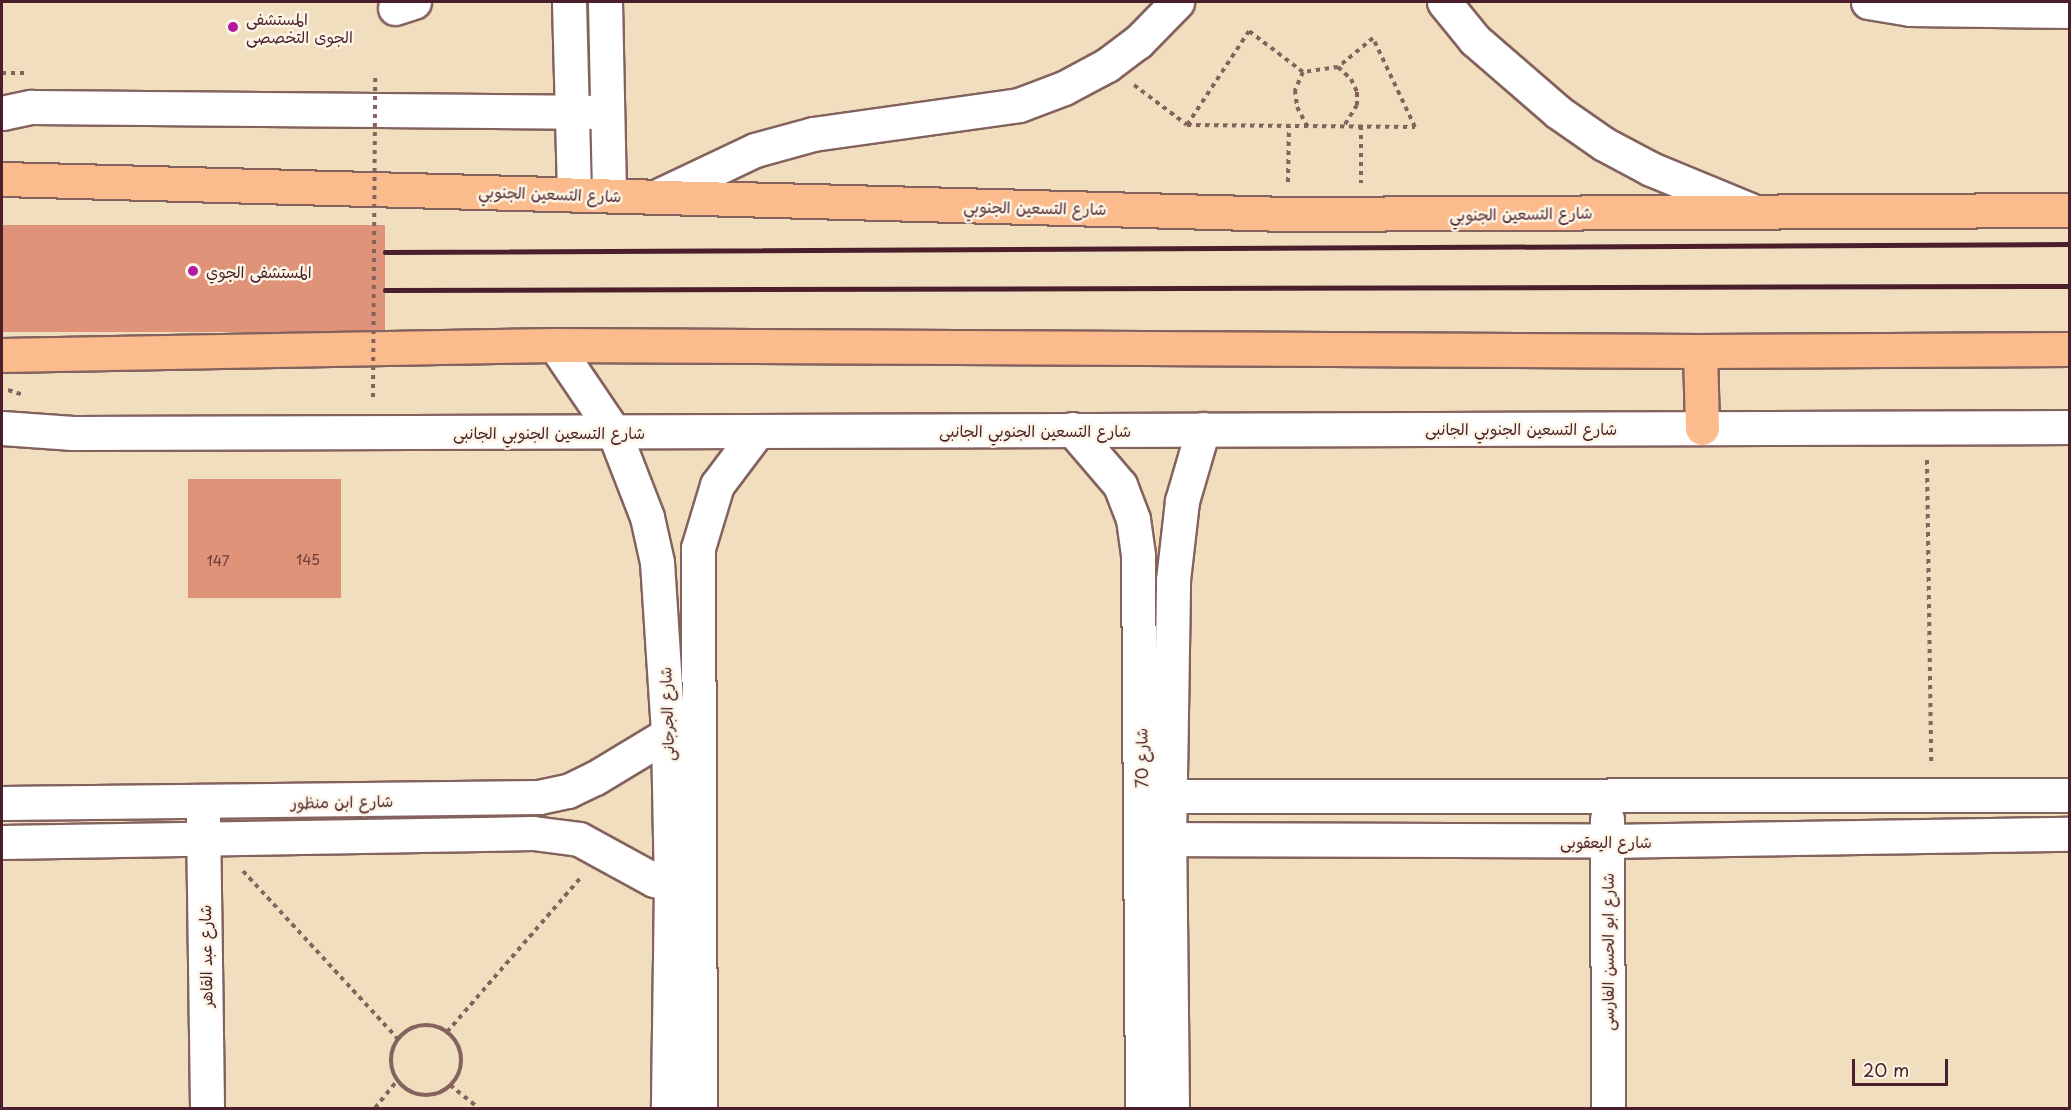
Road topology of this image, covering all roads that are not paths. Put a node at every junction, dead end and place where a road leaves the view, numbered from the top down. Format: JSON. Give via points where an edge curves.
{"nodes":[{"id":1,"x":569,"y":2,"type":"edge"},
{"id":2,"x":605,"y":2,"type":"edge"},
{"id":3,"x":1178,"y":2,"type":"edge"},
{"id":4,"x":1444,"y":2,"type":"edge"},
{"id":5,"x":1868,"y":2,"type":"edge"},
{"id":6,"x":2070,"y":11,"type":"edge"},
{"id":7,"x":572,"y":112,"type":"junction"},
{"id":8,"x":607,"y":112,"type":"junction"},
{"id":9,"x":2,"y":113,"type":"edge"},
{"id":10,"x":2,"y":179,"type":"edge"},
{"id":11,"x":574,"y":192,"type":"junction"},
{"id":12,"x":609,"y":194,"type":"junction"},
{"id":13,"x":658,"y":196,"type":"junction"},
{"id":14,"x":2070,"y":210,"type":"edge"},
{"id":15,"x":1754,"y":211,"type":"junction"},
{"id":16,"x":555,"y":345,"type":"junction"},
{"id":17,"x":2070,"y":349,"type":"edge"},
{"id":18,"x":1700,"y":351,"type":"junction"},
{"id":19,"x":2,"y":355,"type":"edge"},
{"id":20,"x":2070,"y":427,"type":"edge"},
{"id":21,"x":2,"y":428,"type":"edge"},
{"id":22,"x":1702,"y":428,"type":"junction"},
{"id":23,"x":1072,"y":429,"type":"junction"},
{"id":24,"x":1203,"y":429,"type":"junction"},
{"id":25,"x":614,"y":432,"type":"junction"},
{"id":26,"x":757,"y":432,"type":"junction"},
{"id":27,"x":668,"y":734,"type":"junction"},
{"id":28,"x":2070,"y":795,"type":"edge"},
{"id":29,"x":1156,"y":796,"type":"junction"},
{"id":30,"x":1607,"y":796,"type":"junction"},
{"id":31,"x":203,"y":802,"type":"junction"},
{"id":32,"x":2,"y":803,"type":"edge"},
{"id":33,"x":2070,"y":834,"type":"edge"},
{"id":34,"x":208,"y":840,"type":"junction"},
{"id":35,"x":1156,"y":840,"type":"junction"},
{"id":36,"x":1607,"y":841,"type":"junction"},
{"id":37,"x":2,"y":842,"type":"edge"},
{"id":38,"x":685,"y":885,"type":"junction"},
{"id":39,"x":207,"y":1108,"type":"edge"},
{"id":40,"x":668,"y":1108,"type":"edge"},
{"id":41,"x":700,"y":1108,"type":"edge"},
{"id":42,"x":1142,"y":1108,"type":"edge"},
{"id":43,"x":1172,"y":1108,"type":"edge"},
{"id":44,"x":1608,"y":1108,"type":"edge"}],
"edges":[{"from":1,"to":7,"type":"street"},
{"from":2,"to":8,"type":"street"},
{"from":3,"to":13,"type":"street","via":[[1138,42],[1107,65],[1064,88],[1019,105],[972,115],[813,134],[755,150]]},
{"from":4,"to":15,"type":"street","via":[[1491,55],[1558,112],[1604,144],[1652,169]]},
{"from":5,"to":6,"type":"street","via":[[1910,9]]},
{"from":7,"to":8,"type":"street"},
{"from":7,"to":9,"type":"street","via":[[31,107]]},
{"from":7,"to":11,"type":"street"},
{"from":8,"to":12,"type":"street"},
{"from":10,"to":11,"type":"highway","name":"شارع التسعين الجنوبي"},
{"from":11,"to":12,"type":"highway","name":"شارع التسعين الجنوبي"},
{"from":12,"to":13,"type":"highway","name":"شارع التسعين الجنوبي"},
{"from":13,"to":15,"type":"highway","name":"شارع التسعين الجنوبي","via":[[1287,214]]},
{"from":14,"to":15,"type":"highway","name":"شارع التسعين الجنوبي"},
{"from":16,"to":18,"type":"highway"},
{"from":16,"to":19,"type":"highway"},
{"from":16,"to":25,"type":"street","name":"شارع الجرجانى"},
{"from":17,"to":18,"type":"highway"},
{"from":18,"to":22,"type":"highway"},
{"from":20,"to":22,"type":"street","name":"شارع التسعين الجنوبي الجانبى"},
{"from":21,"to":25,"type":"street","name":"شارع التسعين الجنوبي الجانبى","via":[[73,433]]},
{"from":22,"to":24,"type":"street","name":"شارع التسعين الجنوبي الجانبى"},
{"from":23,"to":24,"type":"street","name":"شارع التسعين الجنوبي الجانبى"},
{"from":23,"to":26,"type":"street","name":"شارع التسعين الجنوبي الجانبى"},
{"from":23,"to":29,"type":"street","name":"شارع 70","via":[[1120,484],[1133,519]]},
{"from":24,"to":29,"type":"street","name":"شارع 70","via":[[1182,501]]},
{"from":25,"to":26,"type":"street","name":"شارع التسعين الجنوبي الجانبى"},
{"from":25,"to":27,"type":"street","name":"شارع الجرجانى","via":[[644,506],[657,562]]},
{"from":26,"to":38,"type":"street","name":"شارع الجرجانى","via":[[717,484],[698,548]]},
{"from":27,"to":31,"type":"street","name":"شارع ابن منظور","via":[[595,778],[568,791],[539,797]]},
{"from":27,"to":38,"type":"street","name":"شارع الجرجانى"},
{"from":28,"to":30,"type":"street"},
{"from":29,"to":30,"type":"street"},
{"from":29,"to":35,"type":"street","name":"شارع 70"},
{"from":30,"to":36,"type":"street","name":"شارع ابو الحسن الفارسى"},
{"from":31,"to":32,"type":"street","name":"شارع ابن منظور"},
{"from":31,"to":34,"type":"street","name":"شارع عبد القاهر"},
{"from":33,"to":36,"type":"street","name":"شارع اليعقوبى"},
{"from":34,"to":37,"type":"street"},
{"from":34,"to":38,"type":"street","via":[[533,833],[579,839],[640,873]]},
{"from":34,"to":39,"type":"street","name":"شارع عبد القاهر"},
{"from":35,"to":36,"type":"street","name":"شارع اليعقوبى"},
{"from":35,"to":42,"type":"street","name":"شارع 70"},
{"from":35,"to":43,"type":"street","name":"شارع 70"},
{"from":36,"to":44,"type":"street","name":"شارع ابو الحسن الفارسى"},
{"from":38,"to":40,"type":"street","name":"شارع الجرجانى"},
{"from":38,"to":41,"type":"street","name":"شارع الجرجانى"}]}
